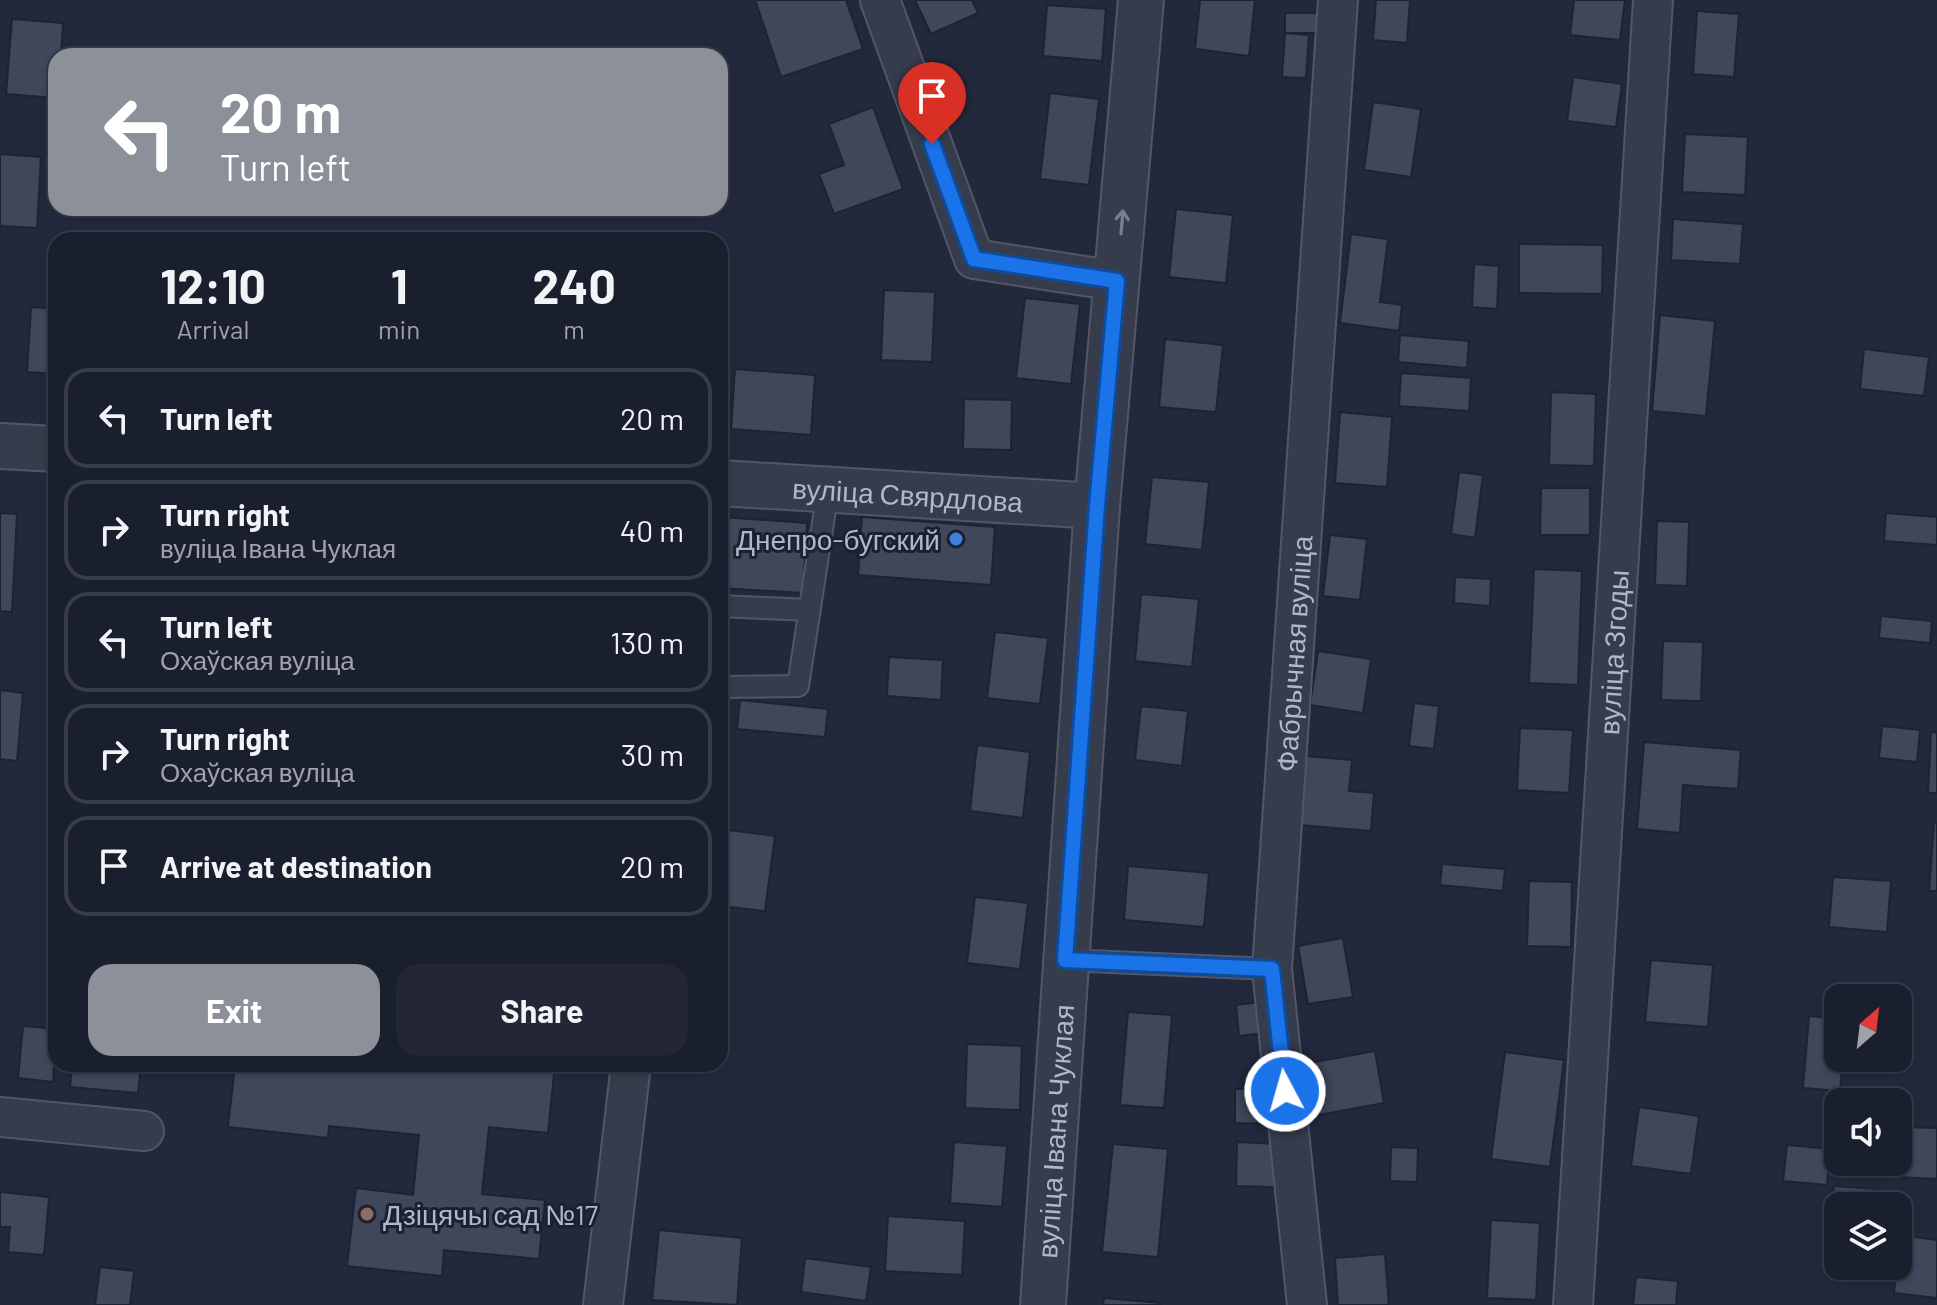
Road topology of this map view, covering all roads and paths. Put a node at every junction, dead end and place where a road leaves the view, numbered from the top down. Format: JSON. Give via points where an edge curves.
{"nodes":[{"id":1,"x":880,"y":0,"type":"edge"},
{"id":2,"x":1141,"y":0,"type":"edge"},
{"id":3,"x":1338,"y":0,"type":"edge"},
{"id":4,"x":1653,"y":0,"type":"edge"},
{"id":5,"x":1117,"y":281,"type":"junction"},
{"id":6,"x":0,"y":446,"type":"edge"},
{"id":7,"x":48,"y":449,"type":"edge"},
{"id":8,"x":728,"y":484,"type":"edge"},
{"id":9,"x":828,"y":490,"type":"junction"},
{"id":10,"x":1097,"y":506,"type":"junction"},
{"id":11,"x":728,"y":606,"type":"edge"},
{"id":12,"x":810,"y":610,"type":"junction"},
{"id":13,"x":728,"y":687,"type":"edge"},
{"id":14,"x":1065,"y":960,"type":"junction"},
{"id":15,"x":1272,"y":969,"type":"junction"},
{"id":16,"x":630,"y":1072,"type":"edge"},
{"id":17,"x":0,"y":1117,"type":"edge"},
{"id":18,"x":144,"y":1131,"type":"dead end"},
{"id":19,"x":603,"y":1305,"type":"edge"},
{"id":20,"x":1043,"y":1305,"type":"edge"},
{"id":21,"x":1307,"y":1305,"type":"edge"},
{"id":22,"x":1573,"y":1305,"type":"edge"}],
"edges":[{"from":1,"to":5,"type":"street","via":[[974,259]]},
{"from":5,"to":2,"type":"street","name":"вуліца Івана Чуклая","one_way":true},
{"from":3,"to":15,"type":"street","name":"Фабрычная вуліца"},
{"from":4,"to":22,"type":"street","name":"вуліца Згоды"},
{"from":5,"to":10,"type":"street","name":"вуліца Івана Чуклая"},
{"from":6,"to":7,"type":"street"},
{"from":8,"to":9,"type":"street","name":"вуліца Свярдлова"},
{"from":9,"to":10,"type":"street","name":"вуліца Свярдлова"},
{"from":9,"to":12,"type":"lane"},
{"from":10,"to":14,"type":"street","name":"вуліца Івана Чуклая"},
{"from":11,"to":12,"type":"lane"},
{"from":12,"to":13,"type":"lane","via":[[798,686]]},
{"from":14,"to":15,"type":"lane"},
{"from":14,"to":20,"type":"street","name":"вуліца Івана Чуклая"},
{"from":15,"to":21,"type":"street","name":"Фабрычная вуліца"},
{"from":16,"to":19,"type":"street"},
{"from":17,"to":18,"type":"street"}]}
